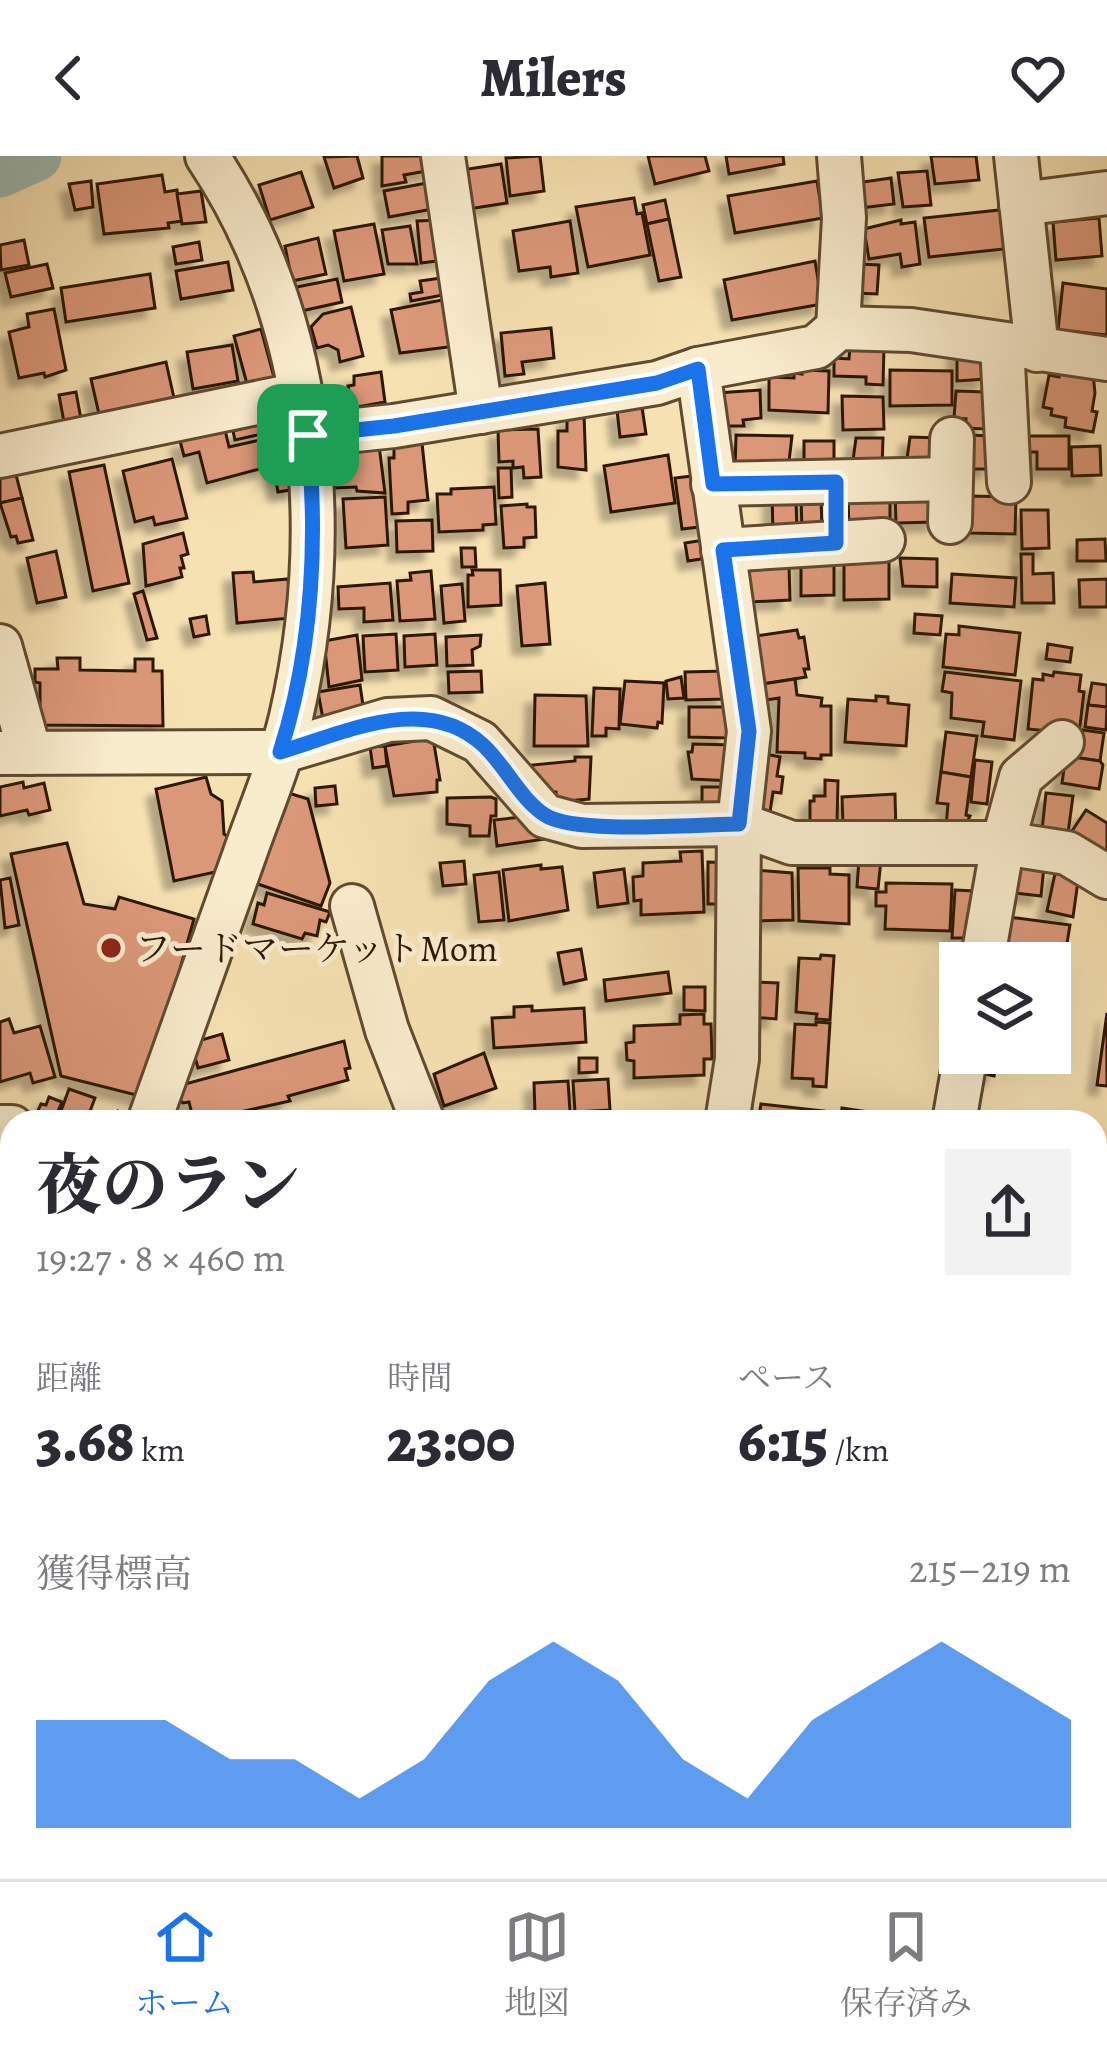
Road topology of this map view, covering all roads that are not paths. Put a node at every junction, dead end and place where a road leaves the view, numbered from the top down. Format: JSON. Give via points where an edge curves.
{"nodes":[{"id":1,"x":207,"y":156,"type":"edge"},
{"id":2,"x":443,"y":156,"type":"edge"},
{"id":3,"x":839,"y":156,"type":"edge"},
{"id":4,"x":1016,"y":156,"type":"edge"},
{"id":5,"x":1107,"y":193,"type":"edge"},
{"id":6,"x":1021,"y":204,"type":"junction"},
{"id":7,"x":838,"y":328,"type":"junction"},
{"id":8,"x":1020,"y":347,"type":"junction"},
{"id":9,"x":1107,"y":359,"type":"edge"},
{"id":10,"x":698,"y":369,"type":"junction"},
{"id":11,"x":482,"y":412,"type":"junction"},
{"id":12,"x":304,"y":414,"type":"junction"},
{"id":13,"x":0,"y":456,"type":"edge"},
{"id":14,"x":836,"y":482,"type":"junction"},
{"id":15,"x":1009,"y":482,"type":"dead end"},
{"id":16,"x":713,"y":484,"type":"junction"},
{"id":17,"x":950,"y":522,"type":"dead end"},
{"id":18,"x":883,"y":540,"type":"dead end"},
{"id":19,"x":836,"y":543,"type":"junction"},
{"id":20,"x":723,"y":550,"type":"junction"},
{"id":21,"x":0,"y":646,"type":"edge"},
{"id":22,"x":1062,"y":742,"type":"dead end"},
{"id":23,"x":280,"y":752,"type":"junction"},
{"id":24,"x":15,"y":753,"type":"edge"},
{"id":25,"x":739,"y":824,"type":"junction"},
{"id":26,"x":1004,"y":843,"type":"junction"},
{"id":27,"x":1107,"y":877,"type":"edge"},
{"id":28,"x":352,"y":906,"type":"dead end"},
{"id":29,"x":986,"y":942,"type":"edge"},
{"id":30,"x":962,"y":1074,"type":"edge"},
{"id":31,"x":153,"y":1110,"type":"edge"},
{"id":32,"x":418,"y":1110,"type":"edge"},
{"id":33,"x":729,"y":1110,"type":"edge"},
{"id":34,"x":956,"y":1110,"type":"edge"}],
"edges":[{"from":1,"to":12,"type":"street","via":[[258,253]]},
{"from":2,"to":11,"type":"street"},
{"from":3,"to":7,"type":"street"},
{"from":4,"to":6,"type":"street"},
{"from":5,"to":6,"type":"street"},
{"from":6,"to":8,"type":"street"},
{"from":7,"to":8,"type":"street"},
{"from":7,"to":10,"type":"street","via":[[816,347]]},
{"from":8,"to":9,"type":"street"},
{"from":8,"to":15,"type":"street"},
{"from":10,"to":11,"type":"street"},
{"from":10,"to":16,"type":"street"},
{"from":11,"to":12,"type":"street"},
{"from":12,"to":13,"type":"street"},
{"from":12,"to":23,"type":"street","via":[[314,560]]},
{"from":14,"to":16,"type":"street"},
{"from":14,"to":17,"type":"street","via":[[952,459]]},
{"from":14,"to":19,"type":"street"},
{"from":16,"to":20,"type":"street"},
{"from":18,"to":19,"type":"street"},
{"from":19,"to":20,"type":"street"},
{"from":20,"to":25,"type":"street","via":[[749,731]]},
{"from":21,"to":24,"type":"street"},
{"from":22,"to":26,"type":"street","via":[[1021,778]]},
{"from":23,"to":24,"type":"street"},
{"from":23,"to":25,"type":"street","via":[[388,720],[431,718],[480,742],[545,816],[581,826]]},
{"from":23,"to":31,"type":"street"},
{"from":25,"to":26,"type":"street","via":[[792,843]]},
{"from":25,"to":33,"type":"street","via":[[737,1059]]},
{"from":26,"to":27,"type":"street","via":[[1066,853]]},
{"from":26,"to":29,"type":"street"},
{"from":28,"to":32,"type":"street"},
{"from":30,"to":34,"type":"street"}]}
